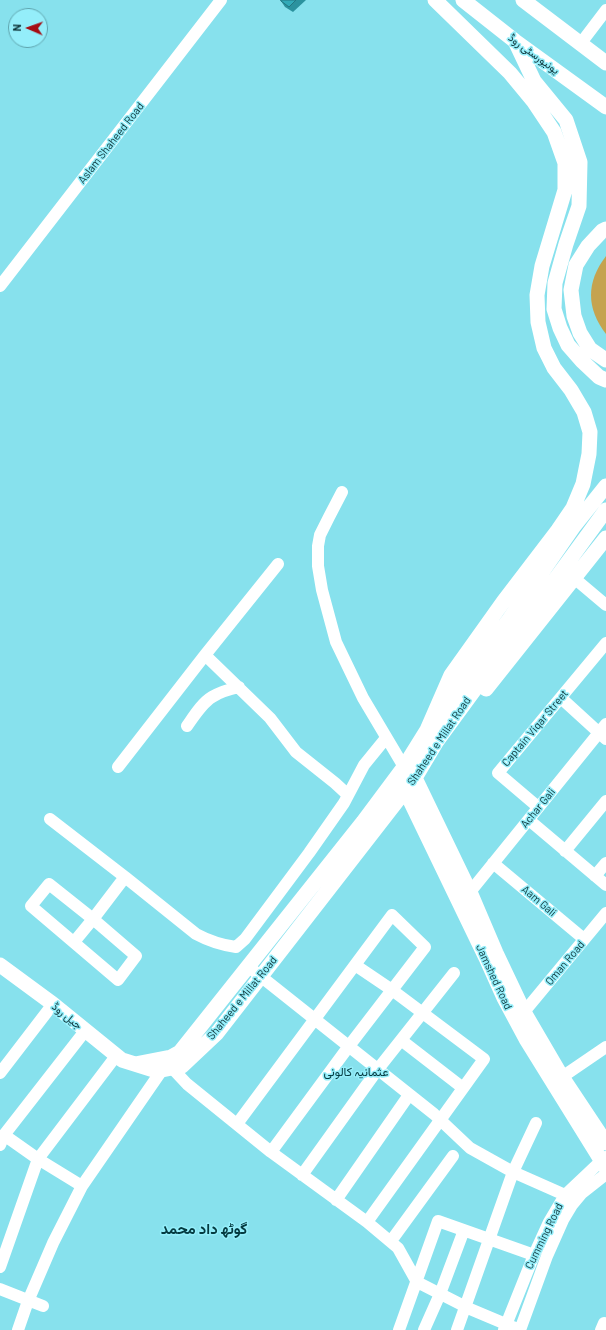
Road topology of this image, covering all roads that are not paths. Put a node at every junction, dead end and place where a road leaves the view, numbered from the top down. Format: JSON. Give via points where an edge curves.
{"nodes":[{"id":1,"x":221,"y":0,"type":"edge"},
{"id":2,"x":435,"y":0,"type":"edge"},
{"id":3,"x":463,"y":0,"type":"edge"},
{"id":4,"x":529,"y":2,"type":"edge"},
{"id":5,"x":606,"y":10,"type":"edge"},
{"id":6,"x":515,"y":41,"type":"junction"},
{"id":7,"x":581,"y":43,"type":"junction"},
{"id":8,"x":606,"y":63,"type":"edge"},
{"id":9,"x":606,"y":107,"type":"edge"},
{"id":10,"x":606,"y":229,"type":"edge"},
{"id":11,"x":0,"y":286,"type":"edge"},
{"id":12,"x":606,"y":360,"type":"edge"},
{"id":13,"x":606,"y":380,"type":"edge"},
{"id":14,"x":606,"y":486,"type":"edge"},
{"id":15,"x":342,"y":492,"type":"dead end"},
{"id":16,"x":606,"y":510,"type":"edge"},
{"id":17,"x":606,"y":538,"type":"edge"},
{"id":18,"x":278,"y":564,"type":"dead end"},
{"id":19,"x":574,"y":578,"type":"junction"},
{"id":20,"x":606,"y":605,"type":"edge"},
{"id":21,"x":606,"y":643,"type":"edge"},
{"id":22,"x":204,"y":655,"type":"junction"},
{"id":23,"x":239,"y":687,"type":"junction"},
{"id":24,"x":561,"y":698,"type":"junction"},
{"id":25,"x":187,"y":726,"type":"dead end"},
{"id":26,"x":604,"y":732,"type":"edge"},
{"id":27,"x":432,"y":735,"type":"junction"},
{"id":28,"x":386,"y":738,"type":"junction"},
{"id":29,"x":118,"y":767,"type":"dead end"},
{"id":30,"x":406,"y":774,"type":"junction"},
{"id":31,"x":405,"y":790,"type":"junction"},
{"id":32,"x":348,"y":796,"type":"junction"},
{"id":33,"x":606,"y":801,"type":"edge"},
{"id":34,"x":538,"y":807,"type":"junction"},
{"id":35,"x":50,"y":818,"type":"dead end"},
{"id":36,"x":529,"y":820,"type":"junction"},
{"id":37,"x":565,"y":851,"type":"junction"},
{"id":38,"x":493,"y":863,"type":"junction"},
{"id":39,"x":606,"y":863,"type":"edge"},
{"id":40,"x":595,"y":876,"type":"junction"},
{"id":41,"x":125,"y":877,"type":"junction"},
{"id":42,"x":606,"y":885,"type":"edge"},
{"id":43,"x":470,"y":892,"type":"junction"},
{"id":44,"x":606,"y":913,"type":"edge"},
{"id":45,"x":93,"y":919,"type":"junction"},
{"id":46,"x":584,"y":939,"type":"junction"},
{"id":47,"x":74,"y":942,"type":"junction"},
{"id":48,"x":0,"y":965,"type":"edge"},
{"id":49,"x":355,"y":965,"type":"junction"},
{"id":50,"x":248,"y":967,"type":"junction"},
{"id":51,"x":454,"y":973,"type":"dead end"},
{"id":52,"x":261,"y":976,"type":"junction"},
{"id":53,"x":392,"y":990,"type":"junction"},
{"id":54,"x":53,"y":1004,"type":"junction"},
{"id":55,"x":524,"y":1012,"type":"junction"},
{"id":56,"x":422,"y":1013,"type":"junction"},
{"id":57,"x":315,"y":1019,"type":"junction"},
{"id":58,"x":85,"y":1031,"type":"junction"},
{"id":59,"x":401,"y":1040,"type":"junction"},
{"id":60,"x":349,"y":1046,"type":"junction"},
{"id":61,"x":606,"y":1047,"type":"edge"},
{"id":62,"x":116,"y":1056,"type":"junction"},
{"id":63,"x":134,"y":1064,"type":"junction"},
{"id":64,"x":167,"y":1069,"type":"junction"},
{"id":65,"x":378,"y":1069,"type":"junction"},
{"id":66,"x":0,"y":1073,"type":"edge"},
{"id":67,"x":562,"y":1077,"type":"junction"},
{"id":68,"x":463,"y":1088,"type":"junction"},
{"id":69,"x":409,"y":1095,"type":"junction"},
{"id":70,"x":440,"y":1120,"type":"junction"},
{"id":71,"x":536,"y":1123,"type":"dead end"},
{"id":72,"x":237,"y":1124,"type":"junction"},
{"id":73,"x":2,"y":1140,"type":"edge"},
{"id":74,"x":606,"y":1143,"type":"edge"},
{"id":75,"x":271,"y":1152,"type":"junction"},
{"id":76,"x":453,"y":1156,"type":"dead end"},
{"id":77,"x":38,"y":1159,"type":"junction"},
{"id":78,"x":605,"y":1165,"type":"edge"},
{"id":79,"x":513,"y":1172,"type":"junction"},
{"id":80,"x":302,"y":1175,"type":"junction"},
{"id":81,"x":82,"y":1186,"type":"junction"},
{"id":82,"x":564,"y":1196,"type":"junction"},
{"id":83,"x":336,"y":1200,"type":"junction"},
{"id":84,"x":367,"y":1222,"type":"junction"},
{"id":85,"x":464,"y":1230,"type":"junction"},
{"id":86,"x":489,"y":1240,"type":"junction"},
{"id":87,"x":391,"y":1242,"type":"junction"},
{"id":88,"x":534,"y":1256,"type":"junction"},
{"id":89,"x":0,"y":1267,"type":"edge"},
{"id":90,"x":417,"y":1282,"type":"junction"},
{"id":91,"x":0,"y":1289,"type":"edge"},
{"id":92,"x":440,"y":1294,"type":"junction"},
{"id":93,"x":28,"y":1300,"type":"junction"},
{"id":94,"x":43,"y":1306,"type":"dead end"},
{"id":95,"x":466,"y":1306,"type":"junction"},
{"id":96,"x":505,"y":1327,"type":"edge"},
{"id":97,"x":18,"y":1330,"type":"edge"},
{"id":98,"x":399,"y":1330,"type":"edge"},
{"id":99,"x":424,"y":1330,"type":"edge"},
{"id":100,"x":457,"y":1330,"type":"edge"},
{"id":101,"x":520,"y":1330,"type":"edge"}],
"edges":[{"from":1,"to":11,"type":"street","name":"Aslam Shaheed Road"},
{"from":2,"to":27,"type":"main road","via":[[510,73],[554,132],[565,163],[565,190],[542,266],[537,295],[538,322],[544,348],[554,368],[584,412],[590,432],[583,484],[573,508],[451,675]]},
{"from":3,"to":6,"type":"main road","name":"یونیورسٹی روڈ"},
{"from":4,"to":7,"type":"main road"},
{"from":5,"to":7,"type":"street"},
{"from":6,"to":9,"type":"main road","name":"یونیورسٹی روڈ"},
{"from":6,"to":13,"type":"main road","via":[[534,81],[566,120],[580,162],[579,206],[555,283],[554,308],[568,346],[599,377]]},
{"from":7,"to":8,"type":"main road"},
{"from":10,"to":12,"type":"main road","via":[[588,246],[576,265],[571,290],[574,316],[580,333],[590,348]]},
{"from":14,"to":27,"type":"main road","via":[[574,526]]},
{"from":15,"to":28,"type":"street","via":[[320,535],[318,566],[322,590],[336,642]]},
{"from":16,"to":27,"type":"main road","name":"Shaheed e Millat Road","via":[[521,624]]},
{"from":17,"to":19,"type":"main road"},
{"from":18,"to":22,"type":"street"},
{"from":19,"to":20,"type":"street"},
{"from":19,"to":27,"type":"main road","via":[[450,738],[446,740]]},
{"from":21,"to":24,"type":"street","name":"Captain Viqar Street"},
{"from":22,"to":23,"type":"street"},
{"from":22,"to":29,"type":"street"},
{"from":23,"to":25,"type":"street","via":[[211,697]]},
{"from":23,"to":32,"type":"street","via":[[270,718],[296,752]]},
{"from":24,"to":26,"type":"street"},
{"from":24,"to":34,"type":"street","name":"Captain Viqar Street","via":[[498,773]]},
{"from":26,"to":34,"type":"street","name":"Achar Gali"},
{"from":27,"to":30,"type":"main road","name":"Shaheed e Millat Road"},
{"from":28,"to":30,"type":"street"},
{"from":28,"to":32,"type":"street","via":[[364,765]]},
{"from":30,"to":31,"type":"main road","name":"Jamshed Road"},
{"from":30,"to":43,"type":"main road","name":"Jamshed Road"},
{"from":30,"to":50,"type":"main road","name":"Shaheed e Millat Road","via":[[363,822]]},
{"from":31,"to":52,"type":"main road","name":"Shaheed e Millat Road"},
{"from":31,"to":78,"type":"main road","name":"Jamshed Road","via":[[504,998],[530,1045]]},
{"from":32,"to":41,"type":"street","via":[[309,853],[236,947],[224,946],[196,934]]},
{"from":33,"to":37,"type":"street"},
{"from":34,"to":36,"type":"street","name":"Achar Gali"},
{"from":35,"to":41,"type":"street"},
{"from":36,"to":37,"type":"street"},
{"from":36,"to":38,"type":"street","name":"Achar Gali"},
{"from":37,"to":40,"type":"street"},
{"from":38,"to":43,"type":"street","name":"Achar Gali"},
{"from":38,"to":46,"type":"street","name":"Aam Gali"},
{"from":39,"to":40,"type":"street"},
{"from":40,"to":42,"type":"street"},
{"from":41,"to":45,"type":"street"},
{"from":43,"to":55,"type":"main road","name":"Jamshed Road"},
{"from":44,"to":46,"type":"street","name":"Oman Road"},
{"from":45,"to":47,"type":"street"},
{"from":45,"to":47,"type":"street","via":[[49,884],[31,906]]},
{"from":45,"to":47,"type":"street","via":[[136,956],[118,980]]},
{"from":46,"to":55,"type":"street","name":"Oman Road"},
{"from":48,"to":54,"type":"main road","name":"جیل روڈ"},
{"from":49,"to":53,"type":"street"},
{"from":49,"to":53,"type":"street","via":[[392,915],[425,947]]},
{"from":49,"to":57,"type":"street"},
{"from":50,"to":52,"type":"street"},
{"from":50,"to":63,"type":"main road","name":"Shaheed e Millat Road","via":[[180,1052],[171,1057]]},
{"from":51,"to":56,"type":"street"},
{"from":52,"to":57,"type":"street"},
{"from":52,"to":64,"type":"main road","name":"Shaheed e Millat Road","via":[[217,1033],[182,1066]]},
{"from":53,"to":56,"type":"street"},
{"from":53,"to":60,"type":"street"},
{"from":54,"to":58,"type":"main road","name":"جیل روڈ"},
{"from":54,"to":66,"type":"street"},
{"from":55,"to":67,"type":"main road","name":"Jamshed Road"},
{"from":56,"to":59,"type":"street"},
{"from":56,"to":68,"type":"street","via":[[484,1058]]},
{"from":57,"to":60,"type":"street"},
{"from":57,"to":72,"type":"street"},
{"from":58,"to":62,"type":"main road","name":"جیل روڈ"},
{"from":58,"to":73,"type":"street"},
{"from":59,"to":65,"type":"street"},
{"from":59,"to":68,"type":"street"},
{"from":60,"to":65,"type":"street"},
{"from":60,"to":75,"type":"street"},
{"from":61,"to":67,"type":"street"},
{"from":62,"to":63,"type":"main road","name":"جیل روڈ"},
{"from":62,"to":77,"type":"street"},
{"from":63,"to":64,"type":"main road","via":[[157,1071]]},
{"from":64,"to":72,"type":"street"},
{"from":64,"to":81,"type":"street"},
{"from":65,"to":69,"type":"street"},
{"from":65,"to":80,"type":"street"},
{"from":67,"to":74,"type":"main road","name":"Jamshed Road"},
{"from":68,"to":70,"type":"street"},
{"from":69,"to":70,"type":"street"},
{"from":69,"to":83,"type":"street"},
{"from":70,"to":79,"type":"street","via":[[470,1148]]},
{"from":70,"to":84,"type":"street"},
{"from":71,"to":79,"type":"street"},
{"from":72,"to":75,"type":"street"},
{"from":73,"to":77,"type":"street"},
{"from":75,"to":80,"type":"street"},
{"from":76,"to":87,"type":"street"},
{"from":77,"to":81,"type":"street"},
{"from":77,"to":89,"type":"street"},
{"from":78,"to":82,"type":"street","name":"Cumming Road"},
{"from":78,"to":101,"type":"street","name":"Cumming Road","via":[[563,1220]]},
{"from":79,"to":82,"type":"street"},
{"from":79,"to":86,"type":"street"},
{"from":80,"to":83,"type":"street"},
{"from":81,"to":93,"type":"street"},
{"from":82,"to":88,"type":"street","name":"Cumming Road"},
{"from":83,"to":84,"type":"street"},
{"from":84,"to":87,"type":"street"},
{"from":85,"to":86,"type":"street"},
{"from":85,"to":90,"type":"street","via":[[438,1221]]},
{"from":85,"to":92,"type":"street"},
{"from":86,"to":88,"type":"street"},
{"from":86,"to":95,"type":"street"},
{"from":87,"to":90,"type":"street","via":[[398,1248]]},
{"from":88,"to":96,"type":"street","name":"Cumming Road"},
{"from":90,"to":92,"type":"street"},
{"from":90,"to":98,"type":"street"},
{"from":91,"to":93,"type":"street"},
{"from":92,"to":95,"type":"street"},
{"from":92,"to":99,"type":"street"},
{"from":93,"to":94,"type":"street"},
{"from":93,"to":97,"type":"street"},
{"from":95,"to":96,"type":"street"},
{"from":95,"to":100,"type":"street"},
{"from":96,"to":101,"type":"street"}]}
